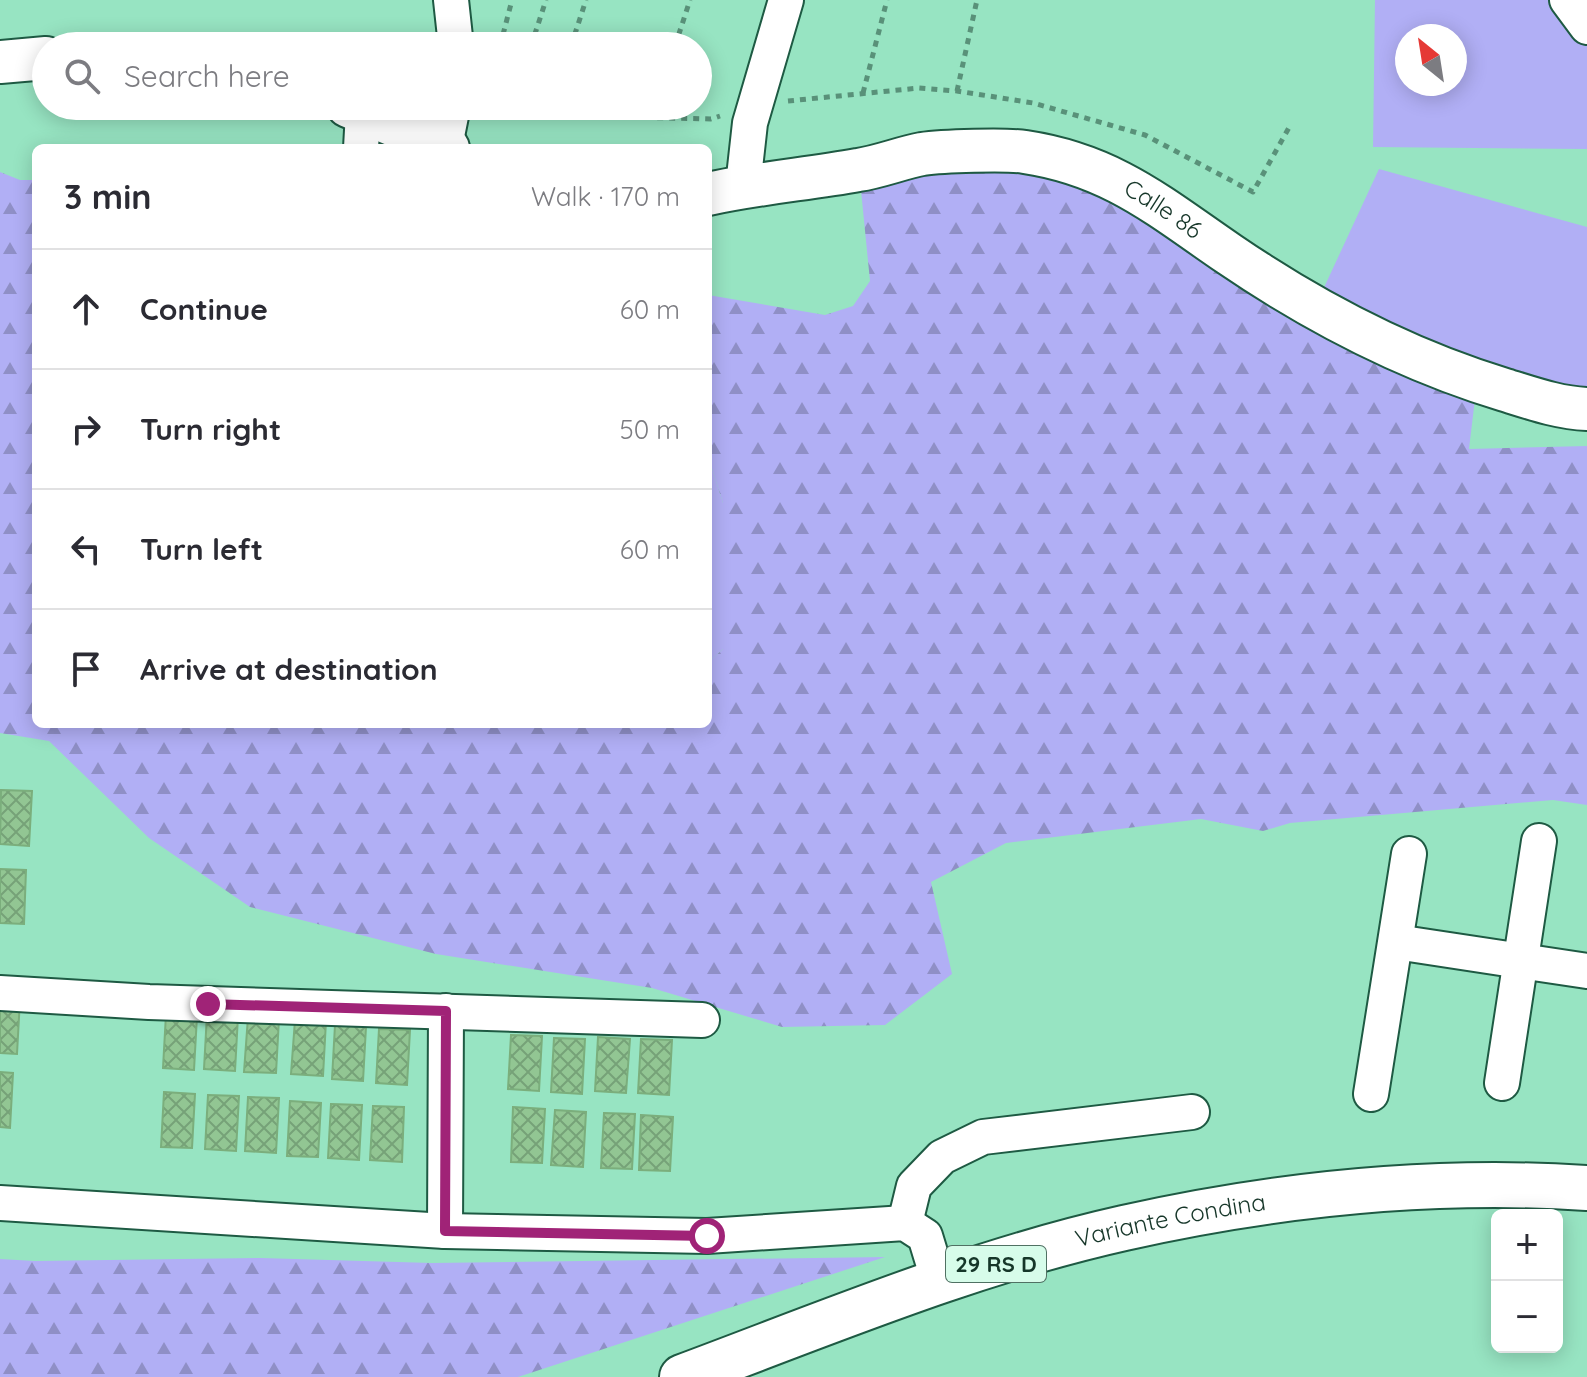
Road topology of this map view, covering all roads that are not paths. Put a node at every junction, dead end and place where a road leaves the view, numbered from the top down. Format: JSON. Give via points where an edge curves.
{"nodes":[{"id":1,"x":451,"y":0,"type":"edge"},
{"id":2,"x":786,"y":0,"type":"edge"},
{"id":3,"x":1567,"y":0,"type":"edge"},
{"id":4,"x":1587,"y":27,"type":"edge"},
{"id":5,"x":454,"y":32,"type":"edge"},
{"id":6,"x":32,"y":59,"type":"edge"},
{"id":7,"x":0,"y":62,"type":"edge"},
{"id":8,"x":451,"y":120,"type":"edge"},
{"id":9,"x":358,"y":122,"type":"edge"},
{"id":10,"x":435,"y":144,"type":"edge"},
{"id":11,"x":447,"y":144,"type":"edge"},
{"id":12,"x":725,"y":190,"type":"edge"},
{"id":13,"x":1587,"y":409,"type":"edge"},
{"id":14,"x":1539,"y":841,"type":"dead end"},
{"id":15,"x":1409,"y":854,"type":"dead end"},
{"id":16,"x":1396,"y":942,"type":"junction"},
{"id":17,"x":1521,"y":961,"type":"junction"},
{"id":18,"x":1587,"y":971,"type":"edge"},
{"id":19,"x":0,"y":993,"type":"edge"},
{"id":20,"x":446,"y":1011,"type":"junction"},
{"id":21,"x":702,"y":1020,"type":"dead end"},
{"id":22,"x":1502,"y":1083,"type":"dead end"},
{"id":23,"x":1371,"y":1094,"type":"dead end"},
{"id":24,"x":1192,"y":1112,"type":"dead end"},
{"id":25,"x":1587,"y":1188,"type":"edge"},
{"id":26,"x":0,"y":1203,"type":"edge"},
{"id":27,"x":905,"y":1223,"type":"junction"},
{"id":28,"x":445,"y":1231,"type":"junction"},
{"id":29,"x":939,"y":1282,"type":"junction"},
{"id":30,"x":682,"y":1377,"type":"edge"}],
"edges":[{"from":1,"to":5,"type":"street"},
{"from":2,"to":12,"type":"street"},
{"from":3,"to":4,"type":"street"},
{"from":6,"to":7,"type":"main road"},
{"from":8,"to":11,"type":"street"},
{"from":9,"to":10,"type":"main road"},
{"from":12,"to":13,"type":"main road","name":"Calle 86","via":[[859,170],[925,154],[1024,151],[1097,169],[1381,343],[1485,384]]},
{"from":14,"to":17,"type":"street"},
{"from":15,"to":16,"type":"street"},
{"from":16,"to":17,"type":"street"},
{"from":16,"to":23,"type":"street"},
{"from":17,"to":18,"type":"street"},
{"from":17,"to":22,"type":"street"},
{"from":19,"to":20,"type":"street"},
{"from":20,"to":21,"type":"street"},
{"from":20,"to":28,"type":"street"},
{"from":24,"to":27,"type":"street","via":[[983,1137],[942,1157],[914,1186]]},
{"from":25,"to":29,"type":"highway","name":"Variante Condina","number":"29 RS D","via":[[1509,1184],[1321,1193],[1122,1228]]},
{"from":26,"to":28,"type":"street"},
{"from":27,"to":28,"type":"street","via":[[707,1236]]},
{"from":27,"to":29,"type":"street","via":[[925,1236]]},
{"from":29,"to":30,"type":"highway","name":"Variante Condina","number":"29 RS D"}]}
